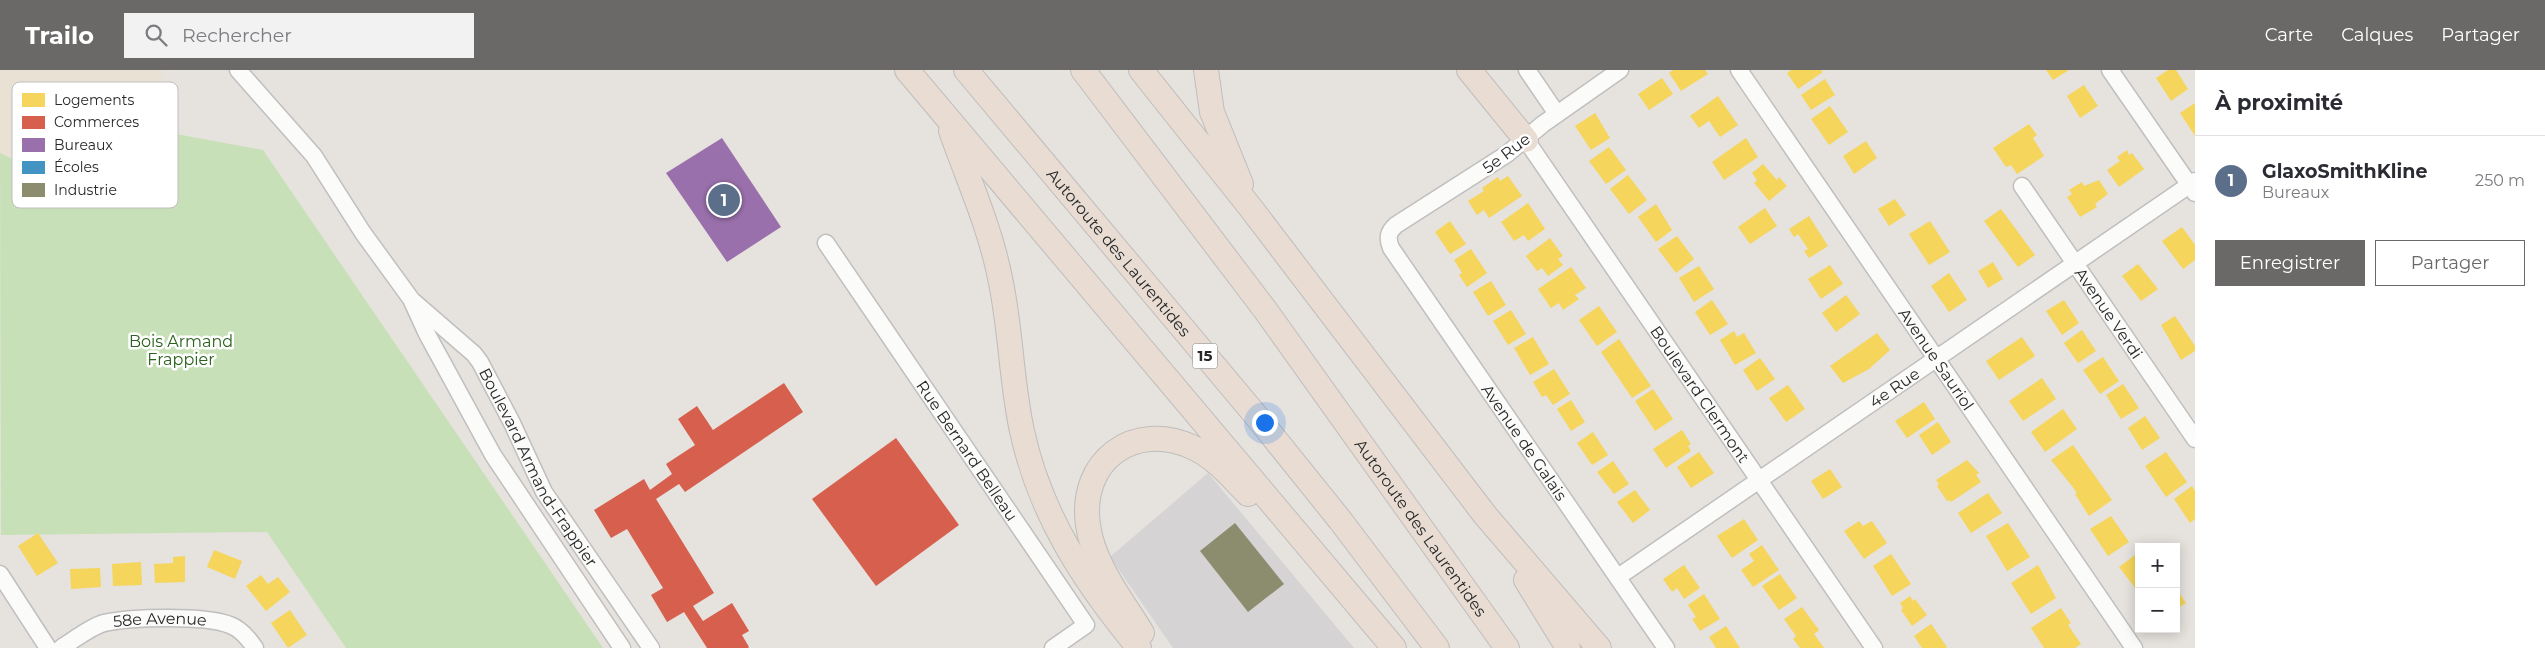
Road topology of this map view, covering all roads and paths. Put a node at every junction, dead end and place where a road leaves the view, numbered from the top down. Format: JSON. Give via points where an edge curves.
{"nodes":[{"id":1,"x":225,"y":70,"type":"edge"},
{"id":2,"x":907,"y":70,"type":"edge"},
{"id":3,"x":966,"y":70,"type":"edge"},
{"id":4,"x":1083,"y":70,"type":"edge"},
{"id":5,"x":1141,"y":70,"type":"edge"},
{"id":6,"x":1206,"y":70,"type":"edge"},
{"id":7,"x":1469,"y":70,"type":"edge"},
{"id":8,"x":1526,"y":70,"type":"edge"},
{"id":9,"x":1620,"y":70,"type":"edge"},
{"id":10,"x":1739,"y":70,"type":"edge"},
{"id":11,"x":2110,"y":70,"type":"edge"},
{"id":12,"x":241,"y":75,"type":"edge"},
{"id":13,"x":1557,"y":114,"type":"junction"},
{"id":14,"x":947,"y":117,"type":"junction"},
{"id":15,"x":1526,"y":140,"type":"junction"},
{"id":16,"x":2022,"y":186,"type":"dead end"},
{"id":17,"x":2193,"y":186,"type":"edge"},
{"id":18,"x":1250,"y":207,"type":"junction"},
{"id":19,"x":1389,"y":233,"type":"joint"},
{"id":20,"x":826,"y":243,"type":"dead end"},
{"id":21,"x":2075,"y":264,"type":"junction"},
{"id":22,"x":411,"y":299,"type":"junction"},
{"id":23,"x":1935,"y":360,"type":"junction"},
{"id":24,"x":2195,"y":439,"type":"edge"},
{"id":25,"x":1758,"y":481,"type":"junction"},
{"id":26,"x":1485,"y":515,"type":"junction"},
{"id":27,"x":0,"y":574,"type":"edge"},
{"id":28,"x":1618,"y":577,"type":"junction"},
{"id":29,"x":1339,"y":582,"type":"junction"},
{"id":30,"x":48,"y":648,"type":"edge"},
{"id":31,"x":61,"y":648,"type":"edge"},
{"id":32,"x":255,"y":648,"type":"edge"},
{"id":33,"x":622,"y":648,"type":"edge"},
{"id":34,"x":651,"y":648,"type":"edge"},
{"id":35,"x":1053,"y":648,"type":"edge"},
{"id":36,"x":1140,"y":648,"type":"edge"},
{"id":37,"x":1150,"y":648,"type":"edge"},
{"id":38,"x":1394,"y":648,"type":"edge"},
{"id":39,"x":1436,"y":648,"type":"edge"},
{"id":40,"x":1507,"y":648,"type":"edge"},
{"id":41,"x":1568,"y":648,"type":"edge"},
{"id":42,"x":1599,"y":648,"type":"edge"},
{"id":43,"x":1666,"y":648,"type":"edge"},
{"id":44,"x":1874,"y":648,"type":"edge"},
{"id":45,"x":2134,"y":648,"type":"edge"}],
"edges":[{"from":1,"to":12,"type":"street","name":"Boulevard Armand-Frappier"},
{"from":2,"to":14,"type":"highway"},
{"from":3,"to":39,"type":"highway","name":"Autoroute des Laurentides","number":"15","via":[[1258,418]]},
{"from":4,"to":40,"type":"highway","name":"Autoroute des Laurentides","via":[[1266,311]]},
{"from":5,"to":18,"type":"highway"},
{"from":6,"to":18,"type":"highway","via":[[1212,112]]},
{"from":7,"to":15,"type":"highway"},
{"from":8,"to":13,"type":"street"},
{"from":9,"to":13,"type":"street","name":"5e Rue"},
{"from":10,"to":23,"type":"street","name":"Avenue Sauriol"},
{"from":11,"to":17,"type":"street"},
{"from":12,"to":22,"type":"street","name":"Boulevard Armand-Frappier","via":[[279,113],[314,156],[363,233]]},
{"from":13,"to":15,"type":"street","name":"5e Rue"},
{"from":14,"to":29,"type":"highway"},
{"from":14,"to":36,"type":"highway","via":[[996,260],[1022,432],[1036,483],[1072,557],[1106,609]]},
{"from":15,"to":19,"type":"street","name":"5e Rue","via":[[1468,181],[1429,202]]},
{"from":15,"to":25,"type":"street","name":"Boulevard Clermont"},
{"from":16,"to":21,"type":"street","name":"Avenue Verdi"},
{"from":17,"to":21,"type":"street","name":"4e Rue"},
{"from":18,"to":26,"type":"highway"},
{"from":19,"to":28,"type":"street","name":"Avenue de Galais","via":[[1391,248]]},
{"from":20,"to":35,"type":"street","name":"Rue Bernard Belleau","via":[[1086,625]]},
{"from":21,"to":23,"type":"street","name":"4e Rue"},
{"from":21,"to":24,"type":"street","name":"Avenue Verdi"},
{"from":22,"to":33,"type":"street","name":"Boulevard Armand-Frappier","via":[[494,455]]},
{"from":22,"to":34,"type":"street","name":"Boulevard Armand-Frappier","via":[[480,362],[544,492]]},
{"from":23,"to":25,"type":"street","name":"4e Rue"},
{"from":23,"to":45,"type":"street","name":"Avenue Sauriol"},
{"from":25,"to":28,"type":"street","name":"4e Rue"},
{"from":25,"to":44,"type":"street","name":"Boulevard Clermont"},
{"from":26,"to":41,"type":"highway"},
{"from":26,"to":42,"type":"highway"},
{"from":27,"to":30,"type":"street"},
{"from":28,"to":43,"type":"street","name":"Avenue de Galais"},
{"from":29,"to":37,"type":"highway","via":[[1208,456],[1193,447],[1166,439],[1134,442],[1116,450],[1099,468],[1089,490],[1087,518],[1098,558]]},
{"from":29,"to":38,"type":"highway"},
{"from":31,"to":32,"type":"street","name":"58e Avenue","via":[[103,624],[136,619],[211,620],[232,625]]}]}
